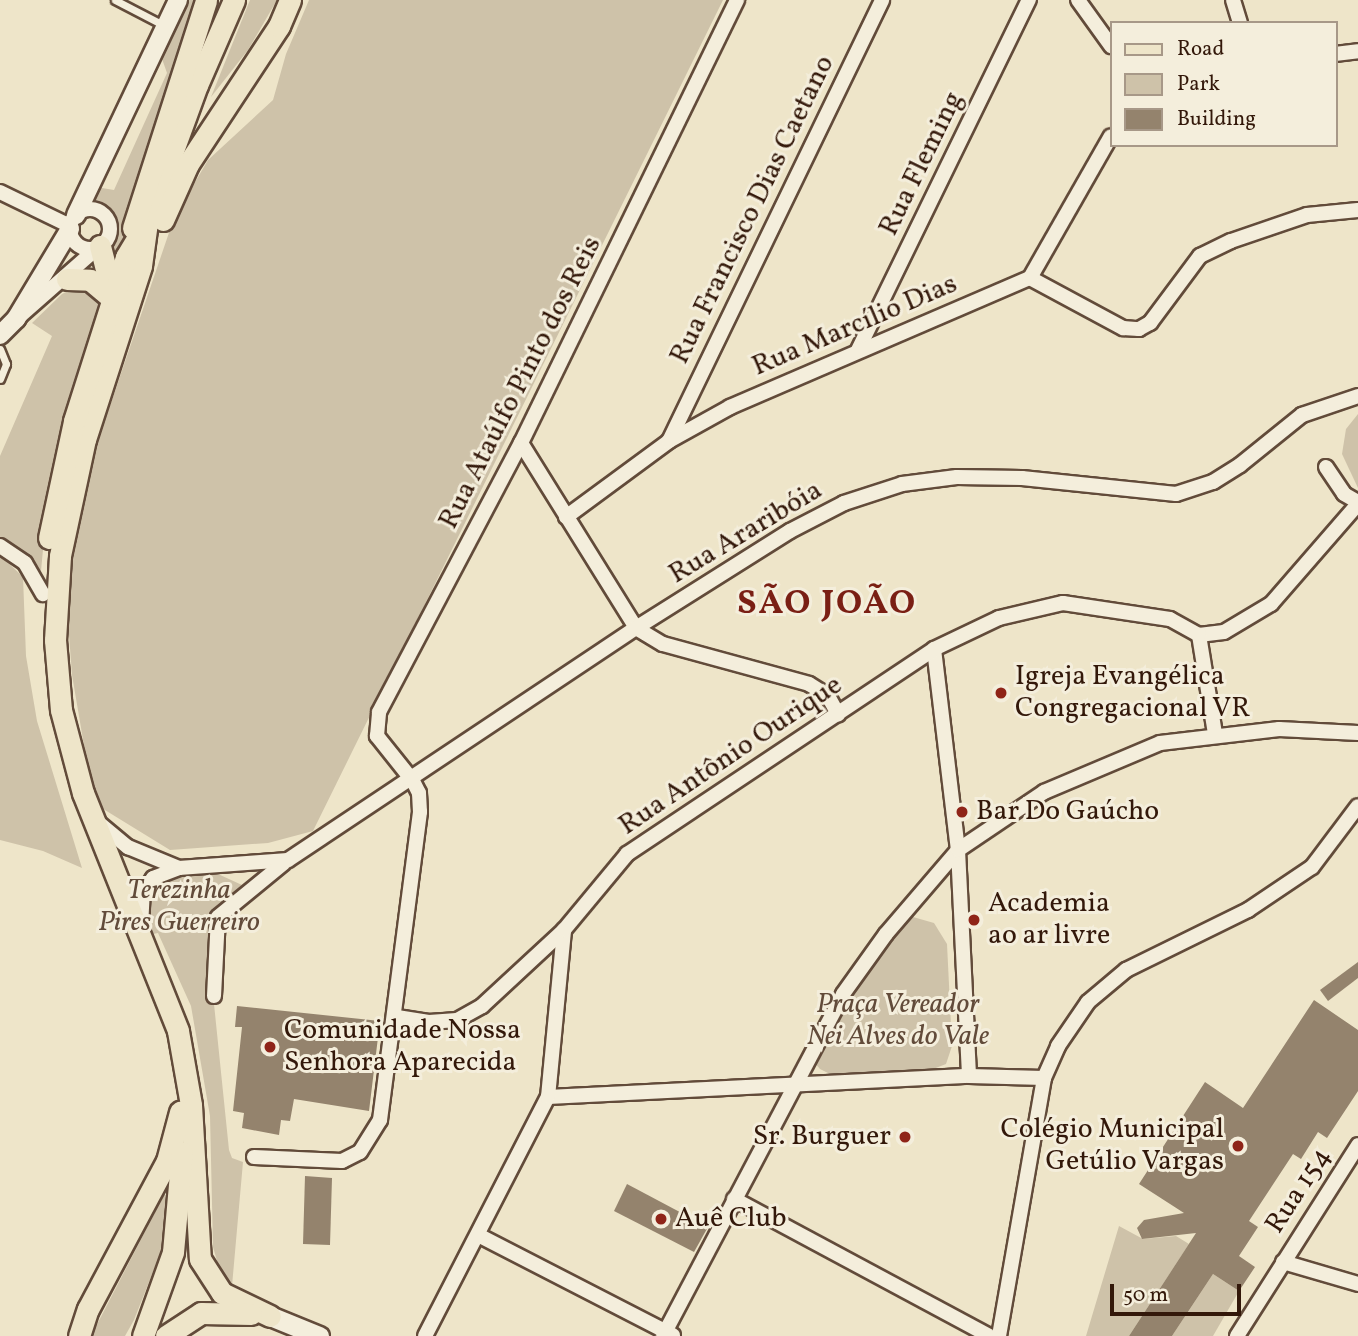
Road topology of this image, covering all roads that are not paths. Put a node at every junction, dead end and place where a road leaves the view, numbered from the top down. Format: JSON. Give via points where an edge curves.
{"nodes":[{"id":1,"x":115,"y":0,"type":"edge"},
{"id":2,"x":178,"y":0,"type":"edge"},
{"id":3,"x":206,"y":0,"type":"edge"},
{"id":4,"x":234,"y":0,"type":"edge"},
{"id":5,"x":290,"y":0,"type":"edge"},
{"id":6,"x":737,"y":0,"type":"edge"},
{"id":7,"x":882,"y":0,"type":"edge"},
{"id":8,"x":1029,"y":0,"type":"edge"},
{"id":9,"x":1078,"y":0,"type":"edge"},
{"id":10,"x":1233,"y":0,"type":"edge"},
{"id":11,"x":1239,"y":21,"type":"edge"},
{"id":12,"x":165,"y":26,"type":"junction"},
{"id":13,"x":1110,"y":45,"type":"edge"},
{"id":14,"x":1358,"y":51,"type":"edge"},
{"id":15,"x":1337,"y":54,"type":"edge"},
{"id":16,"x":1110,"y":138,"type":"edge"},
{"id":17,"x":0,"y":192,"type":"edge"},
{"id":18,"x":1358,"y":210,"type":"edge"},
{"id":19,"x":72,"y":224,"type":"junction"},
{"id":20,"x":99,"y":247,"type":"junction"},
{"id":21,"x":132,"y":264,"type":"junction"},
{"id":22,"x":1030,"y":278,"type":"junction"},
{"id":23,"x":66,"y":279,"type":"junction"},
{"id":24,"x":113,"y":299,"type":"junction"},
{"id":25,"x":16,"y":319,"type":"junction"},
{"id":26,"x":0,"y":335,"type":"edge"},
{"id":27,"x":0,"y":349,"type":"edge"},
{"id":28,"x":858,"y":350,"type":"junction"},
{"id":29,"x":0,"y":379,"type":"edge"},
{"id":30,"x":1358,"y":396,"type":"edge"},
{"id":31,"x":669,"y":441,"type":"junction"},
{"id":32,"x":521,"y":443,"type":"junction"},
{"id":33,"x":1326,"y":467,"type":"dead end"},
{"id":34,"x":1358,"y":503,"type":"edge"},
{"id":35,"x":566,"y":517,"type":"junction"},
{"id":36,"x":0,"y":546,"type":"edge"},
{"id":37,"x":43,"y":594,"type":"junction"},
{"id":38,"x":636,"y":628,"type":"junction"},
{"id":39,"x":1199,"y":635,"type":"junction"},
{"id":40,"x":934,"y":649,"type":"junction"},
{"id":41,"x":838,"y":714,"type":"junction"},
{"id":42,"x":1358,"y":733,"type":"edge"},
{"id":43,"x":1215,"y":734,"type":"junction"},
{"id":44,"x":413,"y":781,"type":"junction"},
{"id":45,"x":1358,"y":806,"type":"edge"},
{"id":46,"x":90,"y":813,"type":"junction"},
{"id":47,"x":958,"y":850,"type":"junction"},
{"id":48,"x":288,"y":860,"type":"junction"},
{"id":49,"x":179,"y":869,"type":"junction"},
{"id":50,"x":564,"y":930,"type":"junction"},
{"id":51,"x":141,"y":935,"type":"junction"},
{"id":52,"x":214,"y":996,"type":"dead end"},
{"id":53,"x":397,"y":1017,"type":"junction"},
{"id":54,"x":969,"y":1076,"type":"junction"},
{"id":55,"x":1044,"y":1078,"type":"junction"},
{"id":56,"x":794,"y":1084,"type":"junction"},
{"id":57,"x":548,"y":1097,"type":"junction"},
{"id":58,"x":180,"y":1112,"type":"junction"},
{"id":59,"x":1358,"y":1144,"type":"edge"},
{"id":60,"x":195,"y":1153,"type":"junction"},
{"id":61,"x":254,"y":1157,"type":"dead end"},
{"id":62,"x":734,"y":1199,"type":"junction"},
{"id":63,"x":480,"y":1236,"type":"junction"},
{"id":64,"x":1283,"y":1262,"type":"junction"},
{"id":65,"x":1358,"y":1284,"type":"edge"},
{"id":66,"x":270,"y":1317,"type":"junction"},
{"id":67,"x":157,"y":1332,"type":"edge"},
{"id":68,"x":668,"y":1334,"type":"edge"},
{"id":69,"x":79,"y":1336,"type":"edge"},
{"id":70,"x":319,"y":1336,"type":"edge"},
{"id":71,"x":425,"y":1336,"type":"edge"},
{"id":72,"x":989,"y":1336,"type":"edge"},
{"id":73,"x":999,"y":1336,"type":"edge"},
{"id":74,"x":1237,"y":1336,"type":"edge"}],
"edges":[{"from":1,"to":12,"type":"lane"},
{"from":2,"to":12,"type":"street"},
{"from":3,"to":21,"type":"main road","via":[[144,183]]},
{"from":4,"to":21,"type":"main road","via":[[197,85]]},
{"from":5,"to":21,"type":"main road","via":[[279,26],[188,164]]},
{"from":6,"to":32,"type":"street","name":"Rua Ataúlfo Pinto dos Reis"},
{"from":7,"to":31,"type":"street","name":"Rua Francisco Dias Caetano"},
{"from":8,"to":28,"type":"street","name":"Rua Fleming"},
{"from":9,"to":13,"type":"street"},
{"from":10,"to":11,"type":"street"},
{"from":12,"to":19,"type":"street"},
{"from":14,"to":15,"type":"street"},
{"from":16,"to":22,"type":"street"},
{"from":17,"to":19,"type":"street"},
{"from":18,"to":22,"type":"street","via":[[1307,215],[1200,256],[1150,323],[1139,329],[1123,328]]},
{"from":19,"to":20,"type":"street","via":[[77,245]]},
{"from":19,"to":20,"type":"street","via":[[88,209],[106,217],[110,230]]},
{"from":19,"to":25,"type":"street"},
{"from":20,"to":23,"type":"street"},
{"from":20,"to":24,"type":"main road"},
{"from":21,"to":24,"type":"main road"},
{"from":21,"to":46,"type":"main road","via":[[85,439],[57,586],[58,695]]},
{"from":22,"to":28,"type":"street","name":"Rua Marcílio Dias"},
{"from":23,"to":24,"type":"main road","via":[[90,279]]},
{"from":23,"to":25,"type":"street"},
{"from":24,"to":37,"type":"main road","via":[[57,488]]},
{"from":25,"to":26,"type":"street"},
{"from":27,"to":29,"type":"lane","via":[[6,364]]},
{"from":28,"to":31,"type":"street","name":"Rua Marcílio Dias","via":[[730,407]]},
{"from":30,"to":38,"type":"street","name":"Rua Araribóia","via":[[1302,415],[1240,465],[1213,482],[1177,494],[1022,478],[957,477],[902,484],[844,502]]},
{"from":31,"to":35,"type":"street","name":"Rua Marcílio Dias"},
{"from":32,"to":35,"type":"street"},
{"from":32,"to":44,"type":"street","name":"Rua Ataúlfo Pinto dos Reis","via":[[379,712],[377,736]]},
{"from":33,"to":34,"type":"street","via":[[1345,494]]},
{"from":34,"to":39,"type":"street","via":[[1271,604],[1224,632]]},
{"from":35,"to":38,"type":"street"},
{"from":36,"to":37,"type":"street","via":[[25,563]]},
{"from":37,"to":58,"type":"main road","via":[[43,669],[54,738],[83,826],[162,1013]]},
{"from":38,"to":41,"type":"street","via":[[663,644],[809,684],[828,696]]},
{"from":38,"to":44,"type":"street","name":"Rua Araribóia"},
{"from":39,"to":40,"type":"street","name":"Rua Antônio Ourique","via":[[1170,619],[1063,603],[999,618]]},
{"from":39,"to":43,"type":"street"},
{"from":40,"to":41,"type":"street","name":"Rua Antônio Ourique"},
{"from":40,"to":47,"type":"street"},
{"from":41,"to":50,"type":"street","name":"Rua Antônio Ourique","via":[[627,853]]},
{"from":42,"to":43,"type":"street","via":[[1322,729]]},
{"from":43,"to":47,"type":"street","via":[[1160,743],[1118,758],[1045,792]]},
{"from":44,"to":48,"type":"street","name":"Rua Araribóia"},
{"from":44,"to":53,"type":"street","via":[[420,812]]},
{"from":45,"to":55,"type":"street","via":[[1312,867],[1248,910],[1126,970],[1088,1002],[1058,1046]]},
{"from":46,"to":49,"type":"street","via":[[128,847]]},
{"from":46,"to":51,"type":"main road"},
{"from":47,"to":54,"type":"street"},
{"from":47,"to":56,"type":"street","via":[[886,934],[843,994]]},
{"from":48,"to":49,"type":"street","name":"Rua Araribóia"},
{"from":48,"to":52,"type":"street","name":"Rua Araribóia","via":[[218,917]]},
{"from":49,"to":51,"type":"street","via":[[153,878],[145,887]]},
{"from":50,"to":53,"type":"street","name":"Rua Antônio Ourique","via":[[482,1006],[457,1020],[429,1023]]},
{"from":50,"to":57,"type":"street"},
{"from":51,"to":60,"type":"main road","via":[[178,1031]]},
{"from":53,"to":61,"type":"street","via":[[380,1120],[360,1152],[334,1163]]},
{"from":54,"to":55,"type":"street"},
{"from":54,"to":56,"type":"street"},
{"from":55,"to":73,"type":"street"},
{"from":56,"to":57,"type":"street"},
{"from":56,"to":62,"type":"street"},
{"from":57,"to":63,"type":"street"},
{"from":58,"to":67,"type":"main road","via":[[179,1220]]},
{"from":58,"to":69,"type":"main road","via":[[167,1161],[88,1309]]},
{"from":59,"to":64,"type":"street","name":"Rua 154"},
{"from":60,"to":66,"type":"main road","via":[[203,1269],[222,1293]]},
{"from":60,"to":67,"type":"main road","via":[[184,1254]]},
{"from":62,"to":68,"type":"street"},
{"from":62,"to":72,"type":"street"},
{"from":63,"to":68,"type":"street"},
{"from":63,"to":71,"type":"street"},
{"from":64,"to":65,"type":"street"},
{"from":64,"to":74,"type":"street","name":"Rua 154"},
{"from":66,"to":67,"type":"main road","via":[[209,1312]]},
{"from":66,"to":70,"type":"main road"}]}
